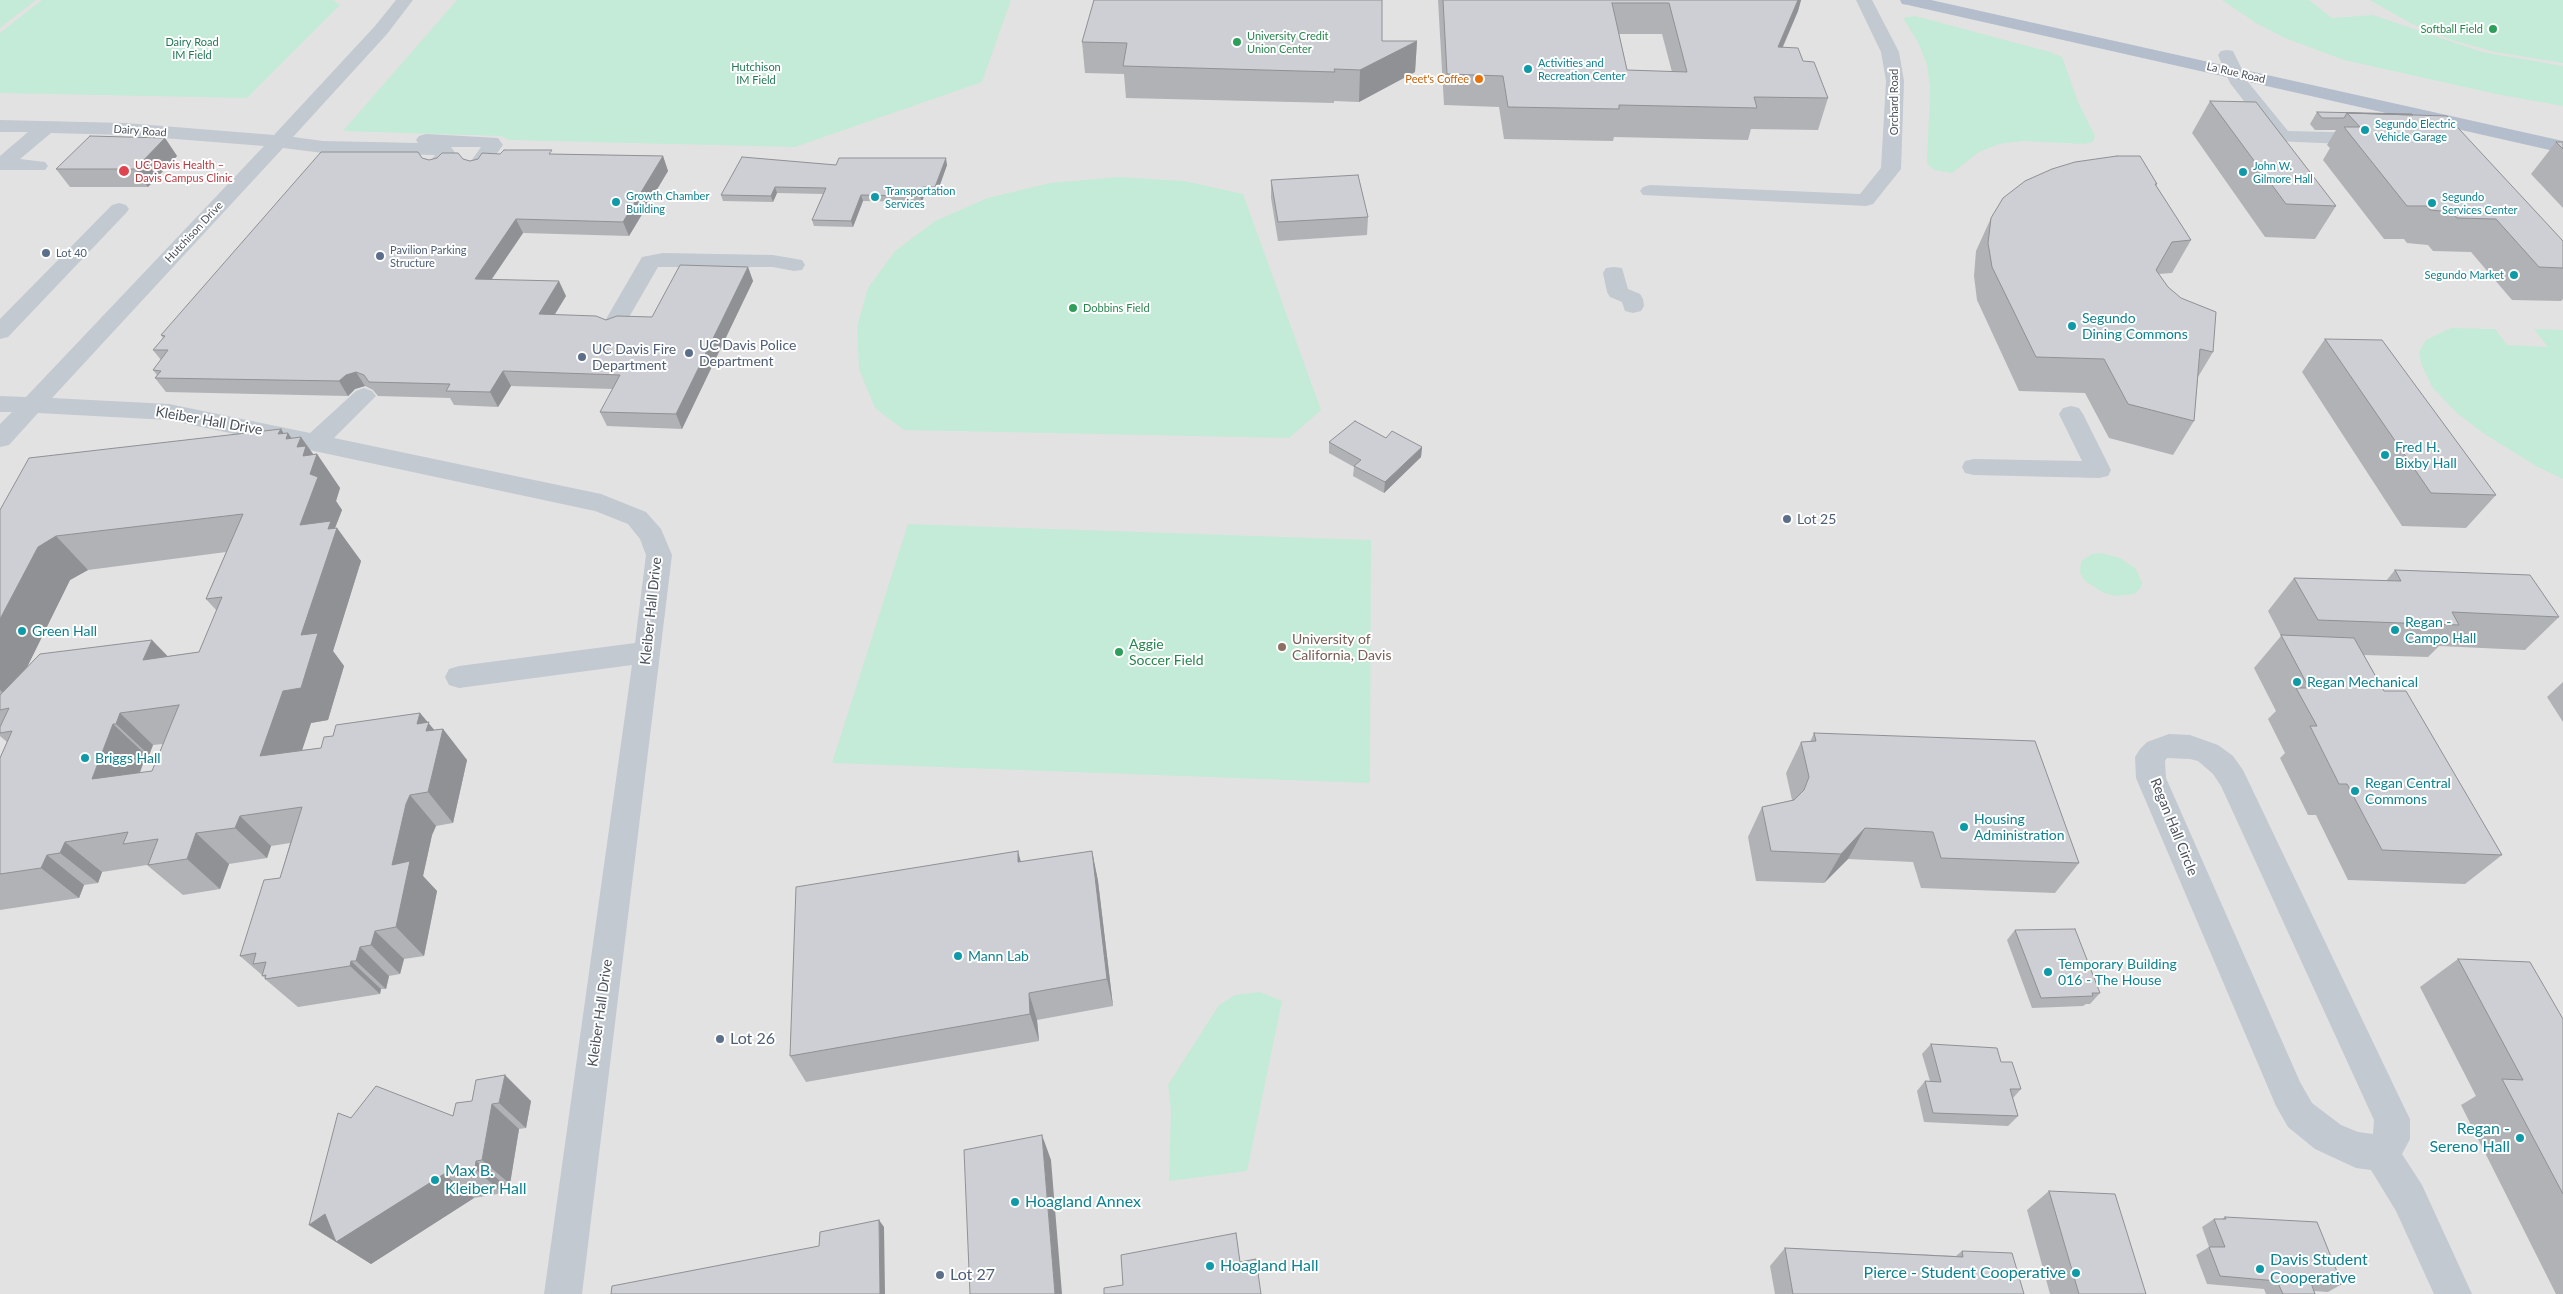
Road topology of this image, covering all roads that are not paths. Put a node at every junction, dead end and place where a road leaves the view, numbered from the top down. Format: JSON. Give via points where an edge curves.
{"nodes":[{"id":1,"x":405,"y":0,"type":"edge"},
{"id":2,"x":1864,"y":0,"type":"edge"},
{"id":3,"x":1908,"y":0,"type":"edge"},
{"id":4,"x":1976,"y":0,"type":"edge"},
{"id":5,"x":2230,"y":64,"type":"junction"},
{"id":6,"x":2464,"y":125,"type":"junction"},
{"id":7,"x":0,"y":126,"type":"edge"},
{"id":8,"x":46,"y":127,"type":"junction"},
{"id":9,"x":2442,"y":139,"type":"edge"},
{"id":10,"x":2391,"y":140,"type":"edge"},
{"id":11,"x":279,"y":141,"type":"junction"},
{"id":12,"x":2562,"y":143,"type":"edge"},
{"id":13,"x":426,"y":160,"type":"edge"},
{"id":14,"x":1,"y":164,"type":"edge"},
{"id":15,"x":38,"y":166,"type":"dead end"},
{"id":16,"x":477,"y":167,"type":"edge"},
{"id":17,"x":1650,"y":191,"type":"dead end"},
{"id":18,"x":119,"y":209,"type":"dead end"},
{"id":19,"x":794,"y":265,"type":"dead end"},
{"id":20,"x":1614,"y":273,"type":"dead end"},
{"id":21,"x":1633,"y":306,"type":"dead end"},
{"id":22,"x":613,"y":326,"type":"edge"},
{"id":23,"x":0,"y":332,"type":"edge"},
{"id":24,"x":364,"y":396,"type":"edge"},
{"id":25,"x":0,"y":404,"type":"edge"},
{"id":26,"x":32,"y":405,"type":"junction"},
{"id":27,"x":2071,"y":414,"type":"dead end"},
{"id":28,"x":0,"y":439,"type":"edge"},
{"id":29,"x":315,"y":442,"type":"junction"},
{"id":30,"x":1974,"y":467,"type":"dead end"},
{"id":31,"x":648,"y":652,"type":"junction"},
{"id":32,"x":459,"y":677,"type":"dead end"},
{"id":33,"x":2381,"y":1153,"type":"junction"},
{"id":34,"x":563,"y":1294,"type":"edge"},
{"id":35,"x":2453,"y":1294,"type":"edge"}],
"edges":[{"from":1,"to":11,"type":"street","name":"Hutchison Drive"},
{"from":2,"to":17,"type":"street","name":"Orchard Road","via":[[1890,52],[1895,70],[1891,168],[1866,200]]},
{"from":3,"to":5,"type":"main road","name":"La Rue Road"},
{"from":4,"to":5,"type":"main road","name":"La Rue Road"},
{"from":5,"to":6,"type":"main road","name":"La Rue Road"},
{"from":5,"to":10,"type":"street","via":[[2249,98],[2282,138]]},
{"from":5,"to":12,"type":"main road","name":"La Rue Road"},
{"from":6,"to":9,"type":"street","via":[[2459,133]]},
{"from":6,"to":12,"type":"main road","name":"La Rue Road"},
{"from":7,"to":8,"type":"street","name":"Dairy Road"},
{"from":8,"to":11,"type":"street","name":"Dairy Road","via":[[125,129]]},
{"from":8,"to":14,"type":"street"},
{"from":11,"to":13,"type":"street"},
{"from":11,"to":16,"type":"street","via":[[330,138],[491,142],[493,145]]},
{"from":11,"to":26,"type":"street","name":"Hutchison Drive"},
{"from":14,"to":15,"type":"street"},
{"from":18,"to":23,"type":"street"},
{"from":19,"to":22,"type":"street","via":[[763,261],[663,259],[650,262]]},
{"from":20,"to":21,"type":"street","via":[[1618,292],[1632,299]]},
{"from":24,"to":29,"type":"street"},
{"from":25,"to":26,"type":"street","name":"Kleiber Hall Drive"},
{"from":26,"to":28,"type":"street","name":"Hutchison Drive"},
{"from":26,"to":29,"type":"street","name":"Kleiber Hall Drive","via":[[169,412]]},
{"from":27,"to":30,"type":"street","via":[[2099,470]]},
{"from":29,"to":31,"type":"street","name":"Kleiber Hall Drive","via":[[601,503],[637,518],[652,535],[659,555]]},
{"from":31,"to":32,"type":"street"},
{"from":31,"to":34,"type":"street","name":"Kleiber Hall Drive"},
{"from":33,"to":33,"type":"street","name":"Regan Hall Circle","via":[[2392,1139],[2392,1119],[2234,779],[2208,753],[2190,747],[2169,746],[2157,750],[2150,757],[2151,778],[2300,1116],[2328,1137],[2356,1150]]},
{"from":33,"to":35,"type":"street","via":[[2410,1198]]}]}
